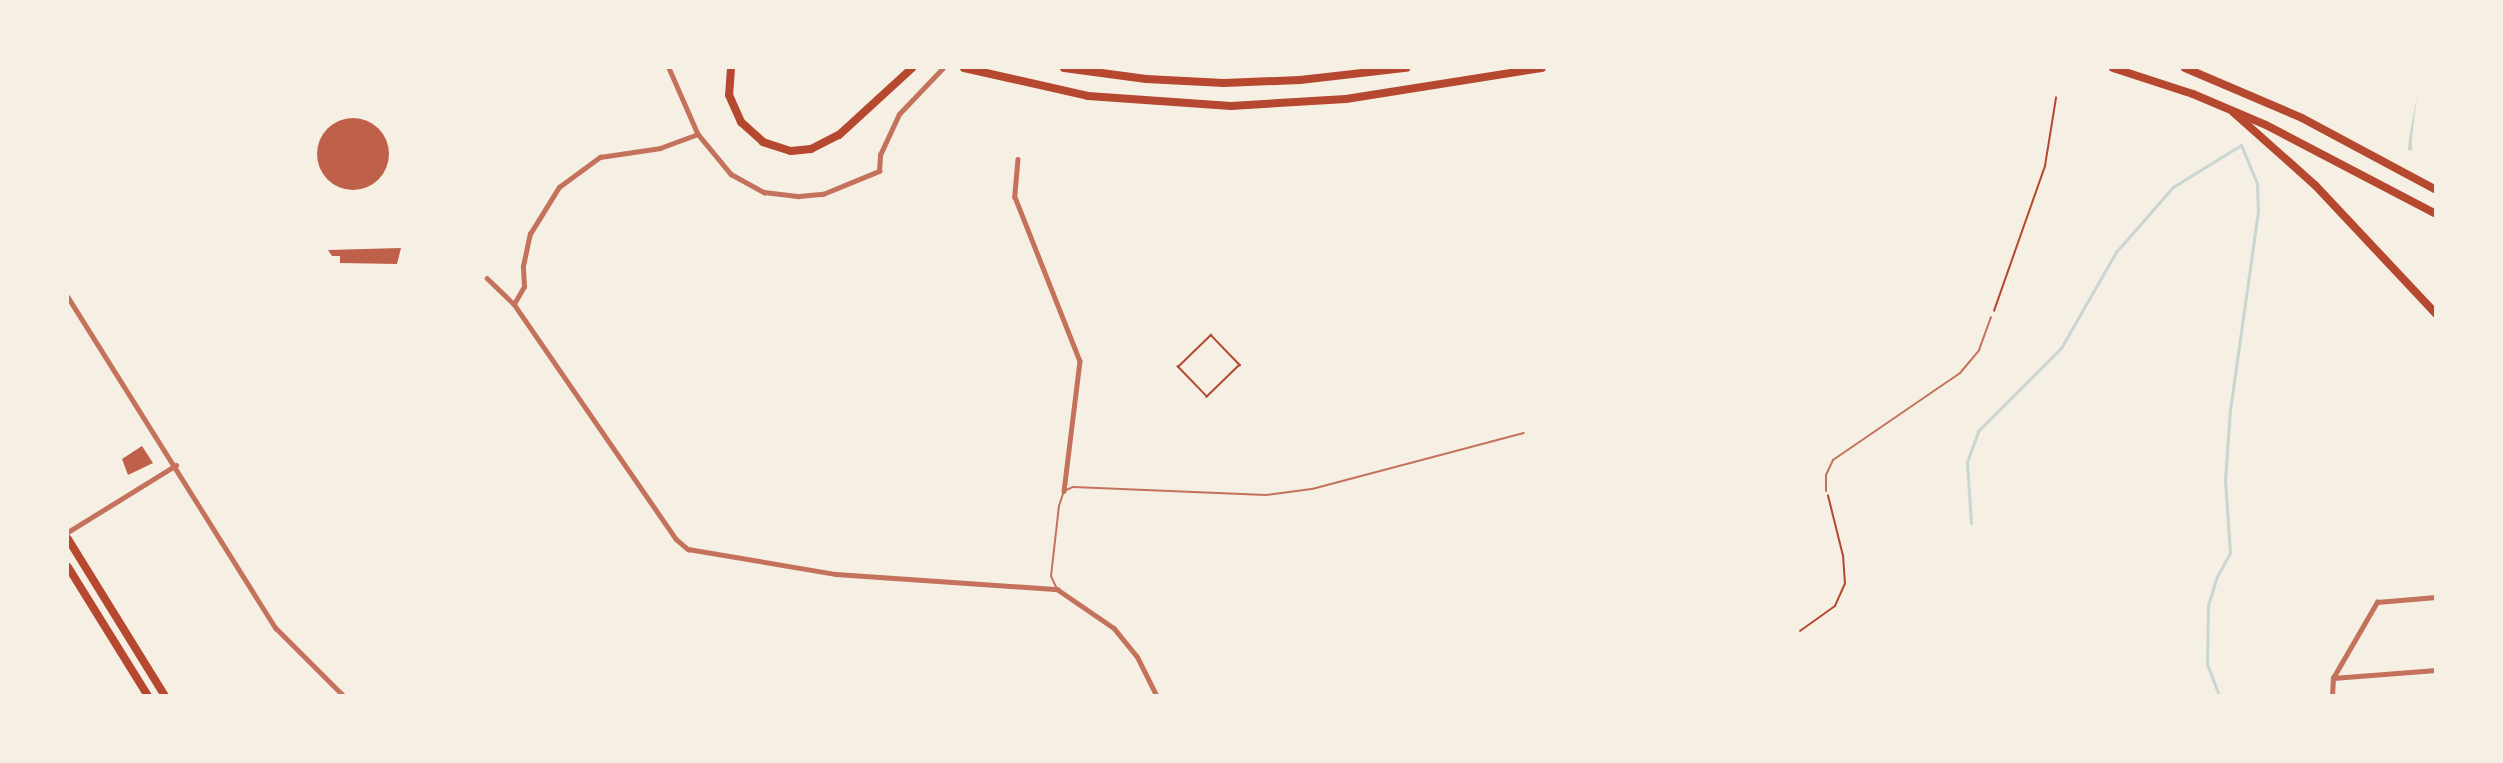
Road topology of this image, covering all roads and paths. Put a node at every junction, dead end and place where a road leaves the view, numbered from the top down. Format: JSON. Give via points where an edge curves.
{"nodes":[{"id":1,"x":669,"y":68,"type":"edge"},
{"id":2,"x":731,"y":68,"type":"edge"},
{"id":3,"x":912,"y":68,"type":"edge"},
{"id":4,"x":943,"y":68,"type":"edge"},
{"id":5,"x":964,"y":68,"type":"edge"},
{"id":6,"x":1064,"y":68,"type":"edge"},
{"id":7,"x":1406,"y":68,"type":"edge"},
{"id":8,"x":1542,"y":68,"type":"edge"},
{"id":9,"x":2113,"y":68,"type":"edge"},
{"id":10,"x":2185,"y":68,"type":"edge"},
{"id":11,"x":2055,"y":98,"type":"dead end"},
{"id":12,"x":2228,"y":108,"type":"junction"},
{"id":13,"x":698,"y":134,"type":"junction"},
{"id":14,"x":1018,"y":159,"type":"dead end"},
{"id":15,"x":2436,"y":190,"type":"edge"},
{"id":16,"x":2436,"y":214,"type":"edge"},
{"id":17,"x":487,"y":278,"type":"dead end"},
{"id":18,"x":68,"y":297,"type":"edge"},
{"id":19,"x":514,"y":304,"type":"junction"},
{"id":20,"x":2436,"y":314,"type":"edge"},
{"id":21,"x":1991,"y":317,"type":"joint"},
{"id":22,"x":1211,"y":335,"type":"joint"},
{"id":23,"x":1524,"y":433,"type":"dead end"},
{"id":24,"x":176,"y":465,"type":"junction"},
{"id":25,"x":1064,"y":491,"type":"junction"},
{"id":26,"x":1826,"y":491,"type":"joint"},
{"id":27,"x":68,"y":532,"type":"edge"},
{"id":28,"x":68,"y":539,"type":"edge"},
{"id":29,"x":68,"y":567,"type":"edge"},
{"id":30,"x":1057,"y":589,"type":"junction"},
{"id":31,"x":2436,"y":597,"type":"edge"},
{"id":32,"x":1800,"y":631,"type":"dead end"},
{"id":33,"x":2436,"y":670,"type":"edge"},
{"id":34,"x":2333,"y":678,"type":"junction"},
{"id":35,"x":148,"y":696,"type":"edge"},
{"id":36,"x":165,"y":696,"type":"edge"},
{"id":37,"x":344,"y":696,"type":"edge"},
{"id":38,"x":1157,"y":696,"type":"edge"},
{"id":39,"x":2332,"y":696,"type":"edge"}],
"edges":[{"from":1,"to":13,"type":"street"},
{"from":2,"to":3,"type":"highway","via":[[729,95],[747,129],[773,147],[802,151],[839,135]]},
{"from":4,"to":13,"type":"street","via":[[894,123],[880,155],[879,171],[823,194],[764,192],[731,174]]},
{"from":5,"to":8,"type":"highway","via":[[1129,101],[1260,106],[1389,93]]},
{"from":6,"to":7,"type":"highway","via":[[1168,81],[1234,83]]},
{"from":9,"to":12,"type":"highway"},
{"from":10,"to":15,"type":"highway","via":[[2294,115]]},
{"from":11,"to":21,"type":"path","via":[[2045,166]]},
{"from":12,"to":16,"type":"highway","via":[[2311,146]]},
{"from":12,"to":20,"type":"highway","via":[[2315,185]]},
{"from":13,"to":19,"type":"street","via":[[660,148],[600,157],[559,187],[530,234],[523,266],[524,287]]},
{"from":14,"to":25,"type":"street","via":[[1015,197],[1080,361]]},
{"from":17,"to":19,"type":"street"},
{"from":18,"to":24,"type":"street"},
{"from":19,"to":30,"type":"street","via":[[676,539],[688,549],[836,574]]},
{"from":21,"to":26,"type":"lane","via":[[1979,350],[1960,373],[1833,460],[1826,475]]},
{"from":22,"to":22,"type":"path","via":[[1240,365],[1207,396],[1178,367]]},
{"from":23,"to":25,"type":"lane","via":[[1312,489],[1266,495],[1111,486]]},
{"from":24,"to":27,"type":"street"},
{"from":24,"to":37,"type":"street","via":[[276,628]]},
{"from":25,"to":30,"type":"lane","via":[[1051,566]]},
{"from":26,"to":32,"type":"path","via":[[1838,531],[1845,584],[1835,606]]},
{"from":28,"to":36,"type":"main road"},
{"from":29,"to":35,"type":"main road"},
{"from":30,"to":38,"type":"street","via":[[1114,628],[1137,656]]},
{"from":31,"to":34,"type":"street","via":[[2377,602]]},
{"from":33,"to":34,"type":"street"},
{"from":34,"to":39,"type":"street"}]}
